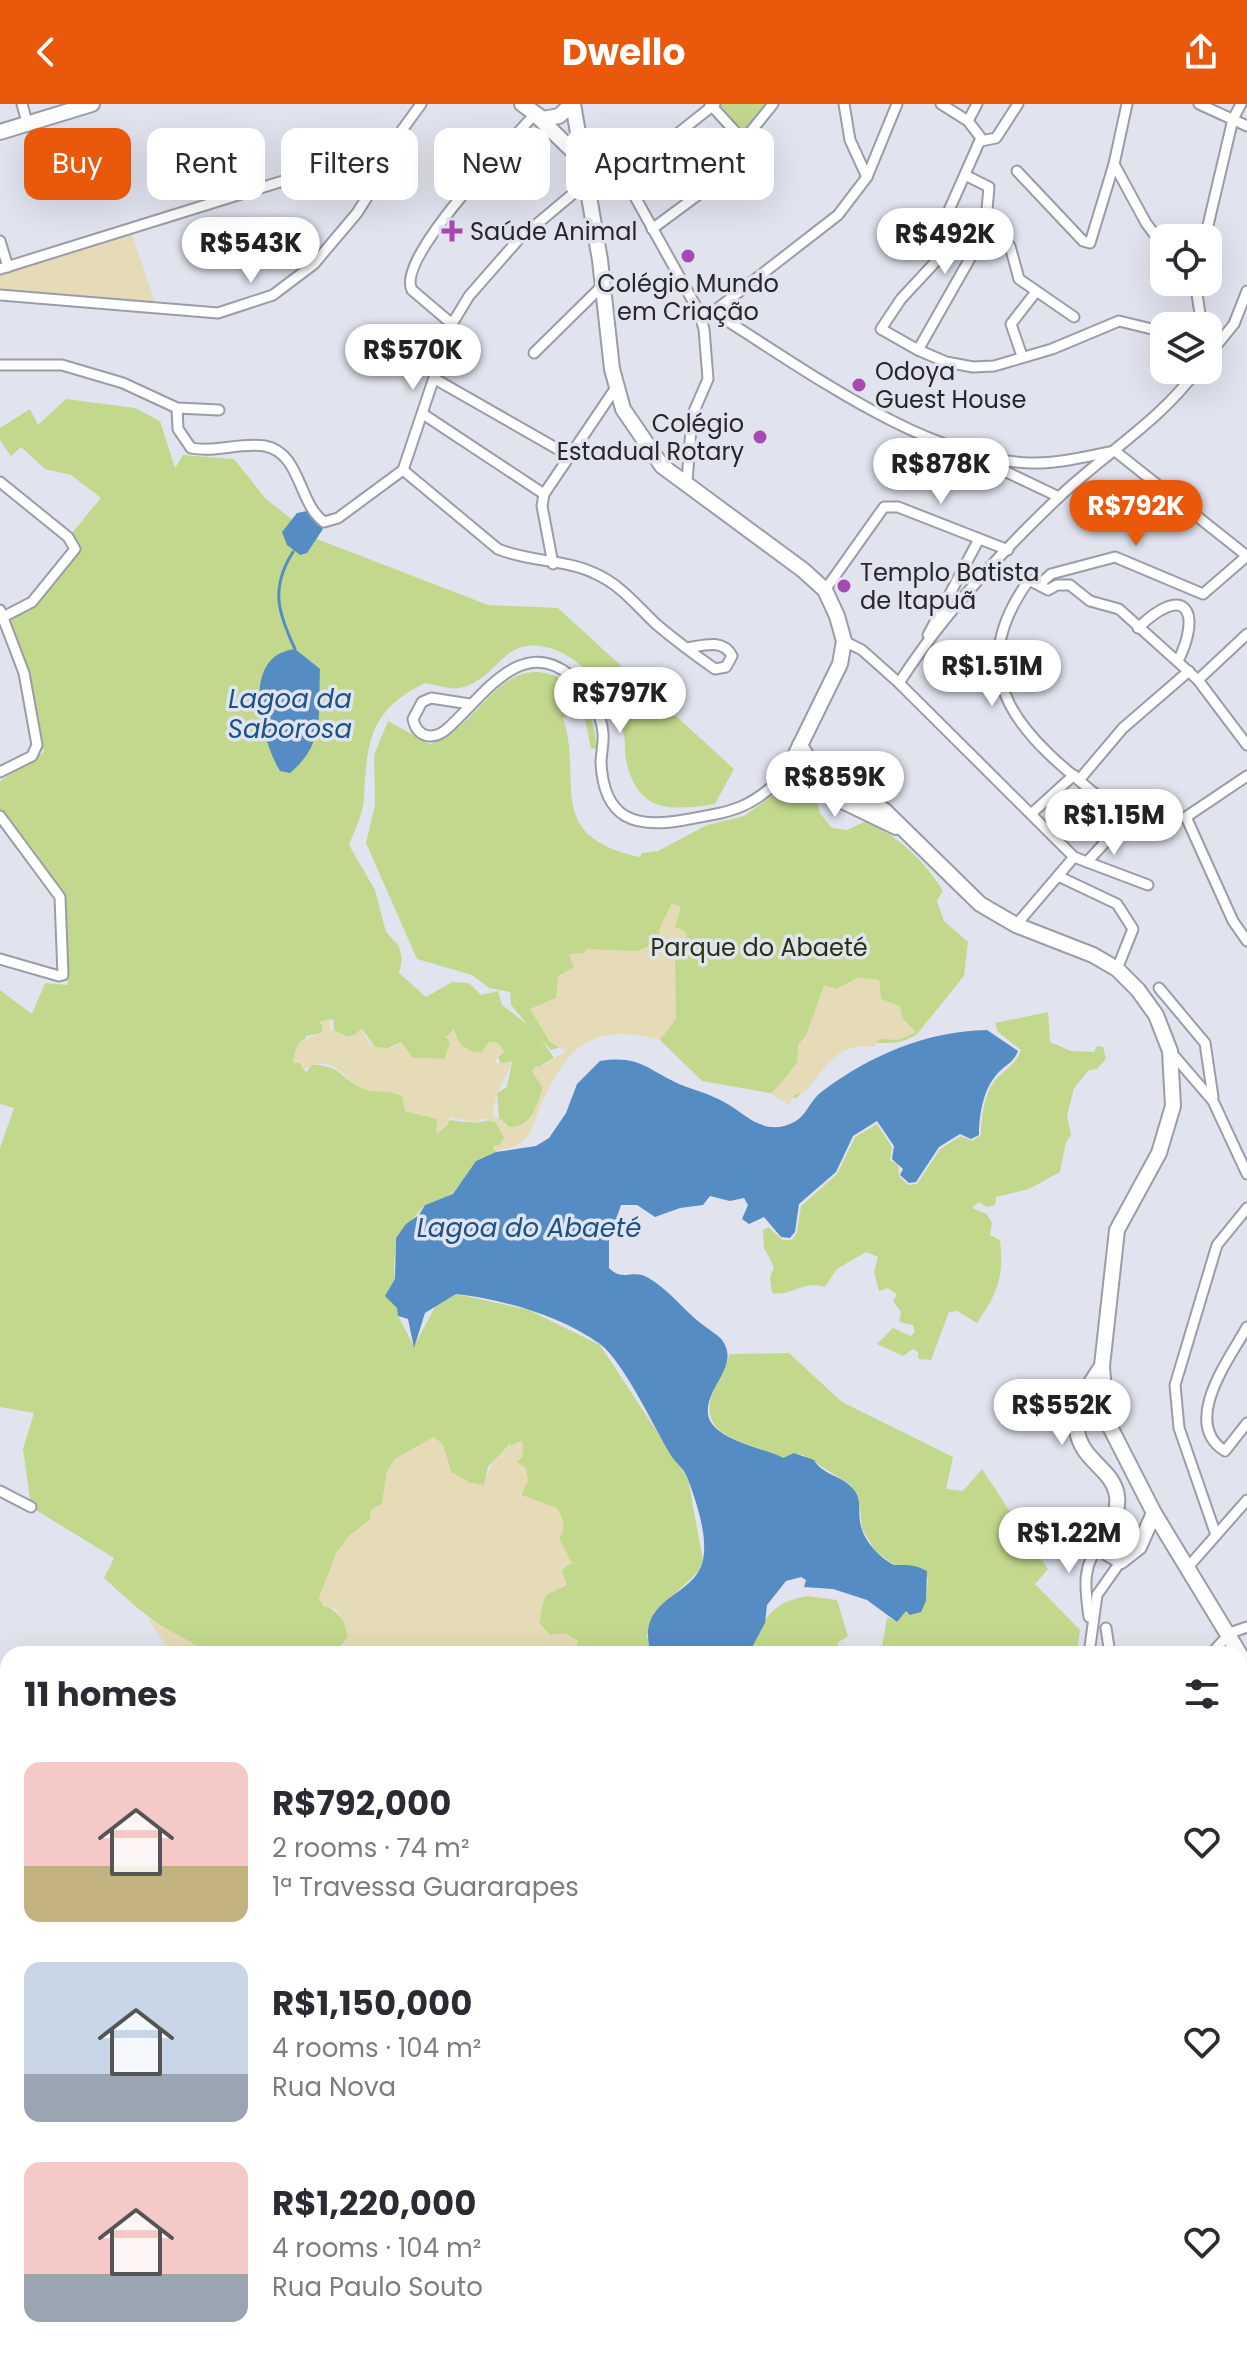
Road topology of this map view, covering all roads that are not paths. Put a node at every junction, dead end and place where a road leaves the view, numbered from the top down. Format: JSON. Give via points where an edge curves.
{"nodes":[{"id":1,"x":22,"y":104,"type":"edge"},
{"id":2,"x":92,"y":104,"type":"edge"},
{"id":3,"x":421,"y":104,"type":"edge"},
{"id":4,"x":522,"y":104,"type":"edge"},
{"id":5,"x":572,"y":104,"type":"edge"},
{"id":6,"x":773,"y":104,"type":"edge"},
{"id":7,"x":844,"y":104,"type":"edge"},
{"id":8,"x":897,"y":104,"type":"edge"},
{"id":9,"x":941,"y":104,"type":"edge"},
{"id":10,"x":977,"y":104,"type":"edge"},
{"id":11,"x":1018,"y":104,"type":"edge"},
{"id":12,"x":1127,"y":104,"type":"edge"},
{"id":13,"x":1199,"y":104,"type":"edge"},
{"id":14,"x":1241,"y":104,"type":"edge"},
{"id":15,"x":713,"y":105,"type":"edge"},
{"id":16,"x":536,"y":116,"type":"junction"},
{"id":17,"x":1233,"y":119,"type":"junction"},
{"id":18,"x":971,"y":124,"type":"junction"},
{"id":19,"x":28,"y":126,"type":"junction"},
{"id":20,"x":1247,"y":126,"type":"edge"},
{"id":21,"x":404,"y":128,"type":"edge"},
{"id":22,"x":577,"y":128,"type":"edge"},
{"id":23,"x":684,"y":128,"type":"edge"},
{"id":24,"x":733,"y":128,"type":"edge"},
{"id":25,"x":752,"y":128,"type":"edge"},
{"id":26,"x":0,"y":132,"type":"edge"},
{"id":27,"x":981,"y":141,"type":"junction"},
{"id":28,"x":566,"y":145,"type":"edge"},
{"id":29,"x":1114,"y":164,"type":"junction"},
{"id":30,"x":1017,"y":171,"type":"dead end"},
{"id":31,"x":965,"y":175,"type":"junction"},
{"id":32,"x":867,"y":177,"type":"junction"},
{"id":33,"x":281,"y":182,"type":"edge"},
{"id":34,"x":365,"y":200,"type":"edge"},
{"id":35,"x":566,"y":200,"type":"edge"},
{"id":36,"x":590,"y":200,"type":"edge"},
{"id":37,"x":636,"y":200,"type":"edge"},
{"id":38,"x":691,"y":200,"type":"edge"},
{"id":39,"x":1208,"y":224,"type":"edge"},
{"id":40,"x":967,"y":228,"type":"junction"},
{"id":41,"x":1150,"y":228,"type":"edge"},
{"id":42,"x":652,"y":229,"type":"junction"},
{"id":43,"x":981,"y":237,"type":"junction"},
{"id":44,"x":0,"y":241,"type":"edge"},
{"id":45,"x":4,"y":268,"type":"edge"},
{"id":46,"x":602,"y":286,"type":"junction"},
{"id":47,"x":1247,"y":291,"type":"edge"},
{"id":48,"x":1035,"y":293,"type":"junction"},
{"id":49,"x":0,"y":295,"type":"edge"},
{"id":50,"x":699,"y":312,"type":"junction"},
{"id":51,"x":713,"y":312,"type":"junction"},
{"id":52,"x":1074,"y":317,"type":"dead end"},
{"id":53,"x":452,"y":324,"type":"junction"},
{"id":54,"x":1150,"y":329,"type":"edge"},
{"id":55,"x":1222,"y":339,"type":"edge"},
{"id":56,"x":918,"y":350,"type":"junction"},
{"id":57,"x":534,"y":353,"type":"dead end"},
{"id":58,"x":1022,"y":356,"type":"junction"},
{"id":59,"x":0,"y":365,"type":"edge"},
{"id":60,"x":435,"y":379,"type":"junction"},
{"id":61,"x":1185,"y":384,"type":"edge"},
{"id":62,"x":617,"y":386,"type":"junction"},
{"id":63,"x":177,"y":408,"type":"junction"},
{"id":64,"x":219,"y":410,"type":"dead end"},
{"id":65,"x":423,"y":414,"type":"junction"},
{"id":66,"x":1115,"y":451,"type":"junction"},
{"id":67,"x":965,"y":452,"type":"junction"},
{"id":68,"x":568,"y":455,"type":"junction"},
{"id":69,"x":403,"y":470,"type":"junction"},
{"id":70,"x":687,"y":481,"type":"junction"},
{"id":71,"x":0,"y":482,"type":"edge"},
{"id":72,"x":544,"y":494,"type":"junction"},
{"id":73,"x":1059,"y":497,"type":"junction"},
{"id":74,"x":979,"y":539,"type":"junction"},
{"id":75,"x":1008,"y":550,"type":"junction"},
{"id":76,"x":1247,"y":556,"type":"edge"},
{"id":77,"x":553,"y":564,"type":"junction"},
{"id":78,"x":1036,"y":582,"type":"junction"},
{"id":79,"x":825,"y":590,"type":"junction"},
{"id":80,"x":2,"y":613,"type":"edge"},
{"id":81,"x":1138,"y":628,"type":"junction"},
{"id":82,"x":1247,"y":634,"type":"edge"},
{"id":83,"x":844,"y":641,"type":"junction"},
{"id":84,"x":922,"y":647,"type":"junction"},
{"id":85,"x":686,"y":648,"type":"dead end"},
{"id":86,"x":1178,"y":661,"type":"junction"},
{"id":87,"x":1189,"y":671,"type":"junction"},
{"id":88,"x":1198,"y":680,"type":"junction"},
{"id":89,"x":899,"y":683,"type":"junction"},
{"id":90,"x":470,"y":704,"type":"junction"},
{"id":91,"x":1247,"y":745,"type":"edge"},
{"id":92,"x":803,"y":751,"type":"junction"},
{"id":93,"x":0,"y":772,"type":"edge"},
{"id":94,"x":786,"y":774,"type":"junction"},
{"id":95,"x":1247,"y":776,"type":"edge"},
{"id":96,"x":1076,"y":778,"type":"junction"},
{"id":97,"x":869,"y":797,"type":"junction"},
{"id":98,"x":862,"y":813,"type":"junction"},
{"id":99,"x":1031,"y":814,"type":"junction"},
{"id":100,"x":0,"y":816,"type":"edge"},
{"id":101,"x":900,"y":829,"type":"junction"},
{"id":102,"x":1074,"y":857,"type":"junction"},
{"id":103,"x":1087,"y":862,"type":"junction"},
{"id":104,"x":1058,"y":876,"type":"junction"},
{"id":105,"x":1148,"y":885,"type":"dead end"},
{"id":106,"x":1016,"y":925,"type":"junction"},
{"id":107,"x":1247,"y":941,"type":"edge"},
{"id":108,"x":0,"y":959,"type":"edge"},
{"id":109,"x":1117,"y":969,"type":"junction"},
{"id":110,"x":1159,"y":988,"type":"dead end"},
{"id":111,"x":1170,"y":1051,"type":"junction"},
{"id":112,"x":1213,"y":1101,"type":"junction"},
{"id":113,"x":1247,"y":1174,"type":"edge"},
{"id":114,"x":1247,"y":1208,"type":"edge"},
{"id":115,"x":1247,"y":1327,"type":"edge"},
{"id":116,"x":1102,"y":1366,"type":"junction"},
{"id":117,"x":1106,"y":1419,"type":"junction"},
{"id":118,"x":1078,"y":1421,"type":"junction"},
{"id":119,"x":1247,"y":1423,"type":"edge"},
{"id":120,"x":0,"y":1491,"type":"edge"},
{"id":121,"x":1247,"y":1500,"type":"edge"},
{"id":122,"x":31,"y":1507,"type":"dead end"},
{"id":123,"x":1154,"y":1513,"type":"junction"},
{"id":124,"x":1216,"y":1535,"type":"junction"},
{"id":125,"x":1103,"y":1541,"type":"junction"},
{"id":126,"x":1121,"y":1561,"type":"junction"},
{"id":127,"x":1189,"y":1566,"type":"junction"},
{"id":128,"x":1090,"y":1624,"type":"junction"},
{"id":129,"x":1247,"y":1627,"type":"edge"},
{"id":130,"x":1106,"y":1628,"type":"dead end"},
{"id":131,"x":1230,"y":1633,"type":"junction"},
{"id":132,"x":1089,"y":1646,"type":"edge"},
{"id":133,"x":1109,"y":1646,"type":"edge"},
{"id":134,"x":1218,"y":1646,"type":"edge"},
{"id":135,"x":1237,"y":1646,"type":"edge"}],
"edges":[{"from":1,"to":19,"type":"street"},
{"from":2,"to":19,"type":"street"},
{"from":3,"to":21,"type":"street"},
{"from":4,"to":16,"type":"street"},
{"from":5,"to":16,"type":"street","via":[[559,116]]},
{"from":5,"to":22,"type":"street"},
{"from":6,"to":25,"type":"street"},
{"from":7,"to":32,"type":"street","via":[[850,140]]},
{"from":8,"to":32,"type":"street"},
{"from":9,"to":18,"type":"street"},
{"from":10,"to":18,"type":"street"},
{"from":11,"to":27,"type":"street","via":[[996,138]]},
{"from":12,"to":29,"type":"street"},
{"from":13,"to":17,"type":"street"},
{"from":14,"to":17,"type":"street"},
{"from":15,"to":23,"type":"street"},
{"from":15,"to":24,"type":"street"},
{"from":16,"to":28,"type":"street"},
{"from":16,"to":53,"type":"street","via":[[461,198],[412,268],[412,290]]},
{"from":17,"to":20,"type":"street"},
{"from":17,"to":39,"type":"street"},
{"from":18,"to":27,"type":"street"},
{"from":19,"to":26,"type":"street"},
{"from":27,"to":31,"type":"street"},
{"from":29,"to":30,"type":"street","via":[[1093,241],[1083,241]]},
{"from":29,"to":41,"type":"street"},
{"from":31,"to":40,"type":"street","via":[[946,217]]},
{"from":31,"to":43,"type":"street","via":[[989,187],[987,226]]},
{"from":32,"to":51,"type":"street","via":[[838,215]]},
{"from":33,"to":45,"type":"street"},
{"from":34,"to":49,"type":"street","via":[[314,264],[273,295],[218,313]]},
{"from":35,"to":53,"type":"street","via":[[519,239]]},
{"from":36,"to":46,"type":"street"},
{"from":37,"to":42,"type":"street"},
{"from":38,"to":42,"type":"street"},
{"from":40,"to":43,"type":"street"},
{"from":40,"to":56,"type":"street","via":[[882,324],[883,333]]},
{"from":42,"to":50,"type":"street"},
{"from":43,"to":48,"type":"street","via":[[1008,244],[1015,271]]},
{"from":43,"to":56,"type":"street"},
{"from":44,"to":45,"type":"street"},
{"from":46,"to":57,"type":"street"},
{"from":46,"to":62,"type":"street"},
{"from":47,"to":55,"type":"street"},
{"from":48,"to":52,"type":"street"},
{"from":48,"to":58,"type":"street","via":[[1011,324]]},
{"from":50,"to":51,"type":"street"},
{"from":50,"to":70,"type":"street","via":[[708,379],[691,424]]},
{"from":51,"to":67,"type":"street","via":[[860,404]]},
{"from":53,"to":60,"type":"street"},
{"from":54,"to":58,"type":"street","via":[[1119,321]]},
{"from":56,"to":58,"type":"street","via":[[973,367]]},
{"from":59,"to":63,"type":"street","via":[[62,365],[89,371]]},
{"from":60,"to":65,"type":"street"},
{"from":60,"to":68,"type":"street"},
{"from":61,"to":66,"type":"street"},
{"from":62,"to":68,"type":"street"},
{"from":62,"to":70,"type":"street","via":[[623,409],[645,444],[662,466]]},
{"from":63,"to":64,"type":"street"},
{"from":63,"to":69,"type":"street","via":[[178,429],[191,448],[275,450],[324,522],[338,518]]},
{"from":65,"to":69,"type":"street"},
{"from":65,"to":72,"type":"street"},
{"from":66,"to":67,"type":"street","via":[[1030,463]]},
{"from":66,"to":73,"type":"street"},
{"from":66,"to":76,"type":"street"},
{"from":67,"to":73,"type":"street"},
{"from":68,"to":72,"type":"street"},
{"from":69,"to":77,"type":"street","via":[[498,549]]},
{"from":70,"to":79,"type":"street"},
{"from":71,"to":80,"type":"street","via":[[68,537],[75,549],[32,602]]},
{"from":72,"to":77,"type":"street"},
{"from":73,"to":75,"type":"street"},
{"from":74,"to":75,"type":"street"},
{"from":74,"to":79,"type":"street","via":[[898,507],[884,507]]},
{"from":74,"to":84,"type":"street"},
{"from":75,"to":84,"type":"street"},
{"from":76,"to":78,"type":"street","via":[[1203,594],[1115,557]]},
{"from":77,"to":85,"type":"street","via":[[608,579]]},
{"from":78,"to":81,"type":"street","via":[[1048,590],[1075,587],[1090,601],[1119,609]]},
{"from":78,"to":96,"type":"street","via":[[1011,611],[999,658],[1000,681],[1017,721]]},
{"from":79,"to":83,"type":"street"},
{"from":80,"to":93,"type":"street","via":[[24,673],[37,745],[32,756]]},
{"from":81,"to":86,"type":"street"},
{"from":81,"to":86,"type":"street","via":[[1157,610],[1178,605],[1186,609],[1191,632]]},
{"from":82,"to":88,"type":"street"},
{"from":83,"to":89,"type":"street"},
{"from":83,"to":92,"type":"street","via":[[833,682]]},
{"from":84,"to":89,"type":"street"},
{"from":86,"to":87,"type":"street"},
{"from":87,"to":88,"type":"street"},
{"from":87,"to":96,"type":"street"},
{"from":88,"to":91,"type":"street"},
{"from":89,"to":99,"type":"street"},
{"from":90,"to":90,"type":"street","via":[[431,698],[422,702],[413,719],[415,729],[434,737]]},
{"from":90,"to":94,"type":"street","via":[[501,676],[528,662],[543,662],[569,674],[599,716],[607,797],[629,819],[646,824],[739,809],[761,799]]},
{"from":92,"to":94,"type":"street"},
{"from":92,"to":97,"type":"street"},
{"from":94,"to":98,"type":"street"},
{"from":95,"to":107,"type":"street","via":[[1186,817]]},
{"from":96,"to":99,"type":"street"},
{"from":96,"to":103,"type":"street","via":[[1122,819]]},
{"from":97,"to":98,"type":"street"},
{"from":97,"to":101,"type":"street"},
{"from":98,"to":101,"type":"street"},
{"from":99,"to":102,"type":"street"},
{"from":100,"to":108,"type":"street","via":[[60,897],[61,975]]},
{"from":101,"to":106,"type":"street","via":[[980,904]]},
{"from":102,"to":103,"type":"street"},
{"from":102,"to":104,"type":"street"},
{"from":103,"to":105,"type":"street"},
{"from":104,"to":106,"type":"street"},
{"from":104,"to":109,"type":"street","via":[[1119,906],[1133,929]]},
{"from":106,"to":109,"type":"street"},
{"from":109,"to":111,"type":"street","via":[[1148,1002]]},
{"from":110,"to":112,"type":"street","via":[[1205,1043]]},
{"from":111,"to":112,"type":"street"},
{"from":111,"to":116,"type":"street","via":[[1173,1106],[1159,1153],[1117,1230]]},
{"from":112,"to":113,"type":"street"},
{"from":114,"to":124,"type":"street","via":[[1217,1245],[1175,1385],[1179,1428]]},
{"from":115,"to":119,"type":"street","via":[[1207,1408],[1211,1438],[1223,1451]]},
{"from":116,"to":117,"type":"street"},
{"from":116,"to":118,"type":"street","via":[[1081,1401]]},
{"from":117,"to":118,"type":"street","via":[[1093,1412]]},
{"from":117,"to":123,"type":"street"},
{"from":118,"to":125,"type":"street","via":[[1079,1438],[1114,1487],[1114,1518]]},
{"from":120,"to":122,"type":"street"},
{"from":121,"to":124,"type":"street"},
{"from":123,"to":126,"type":"street","via":[[1139,1547]]},
{"from":123,"to":127,"type":"street"},
{"from":124,"to":127,"type":"street"},
{"from":125,"to":126,"type":"street","via":[[1107,1553]]},
{"from":125,"to":128,"type":"street","via":[[1085,1576]]},
{"from":126,"to":128,"type":"street","via":[[1097,1595]]},
{"from":127,"to":131,"type":"street"},
{"from":128,"to":132,"type":"street"},
{"from":129,"to":131,"type":"street"},
{"from":130,"to":133,"type":"street"},
{"from":131,"to":134,"type":"street"},
{"from":131,"to":135,"type":"street"}]}
